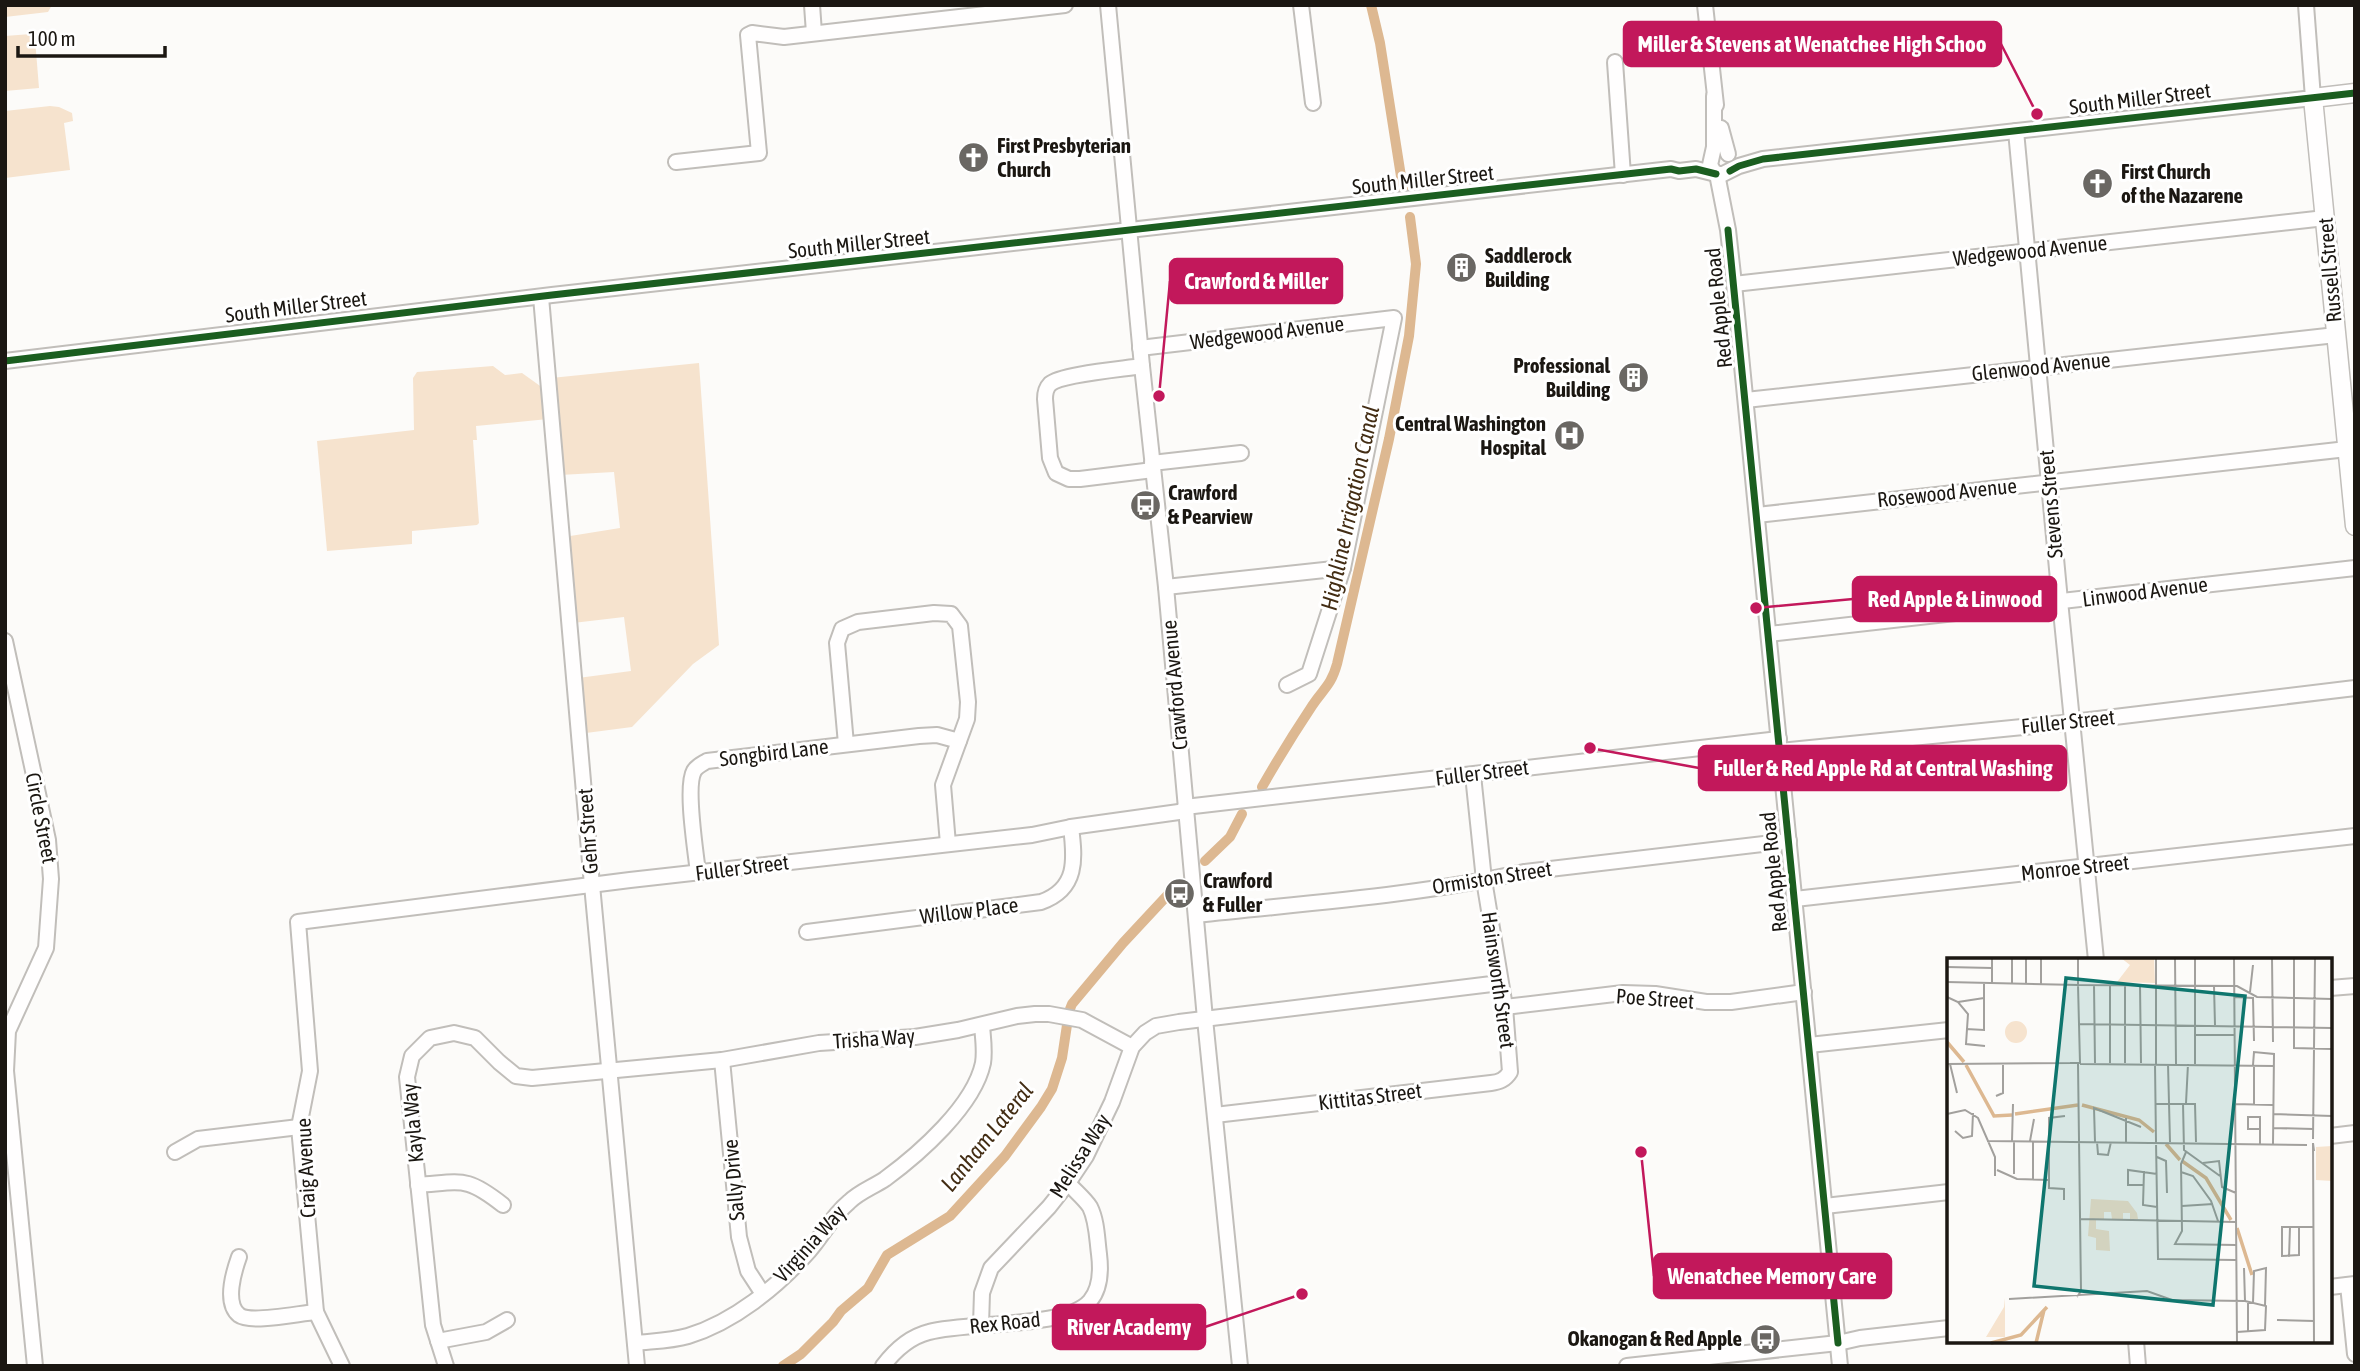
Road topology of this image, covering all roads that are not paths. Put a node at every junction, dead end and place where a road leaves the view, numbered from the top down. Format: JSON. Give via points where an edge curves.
{"nodes":[{"id":1,"x":812,"y":5,"type":"edge"},
{"id":2,"x":1065,"y":5,"type":"edge"},
{"id":3,"x":1108,"y":5,"type":"edge"},
{"id":4,"x":1301,"y":5,"type":"edge"},
{"id":5,"x":1705,"y":5,"type":"edge"},
{"id":6,"x":2305,"y":5,"type":"edge"},
{"id":7,"x":814,"y":33,"type":"junction"},
{"id":8,"x":1615,"y":62,"type":"dead end"},
{"id":9,"x":2355,"y":93,"type":"edge"},
{"id":10,"x":1714,"y":96,"type":"junction"},
{"id":11,"x":2313,"y":98,"type":"junction"},
{"id":12,"x":1313,"y":103,"type":"dead end"},
{"id":13,"x":2016,"y":131,"type":"junction"},
{"id":14,"x":1728,"y":154,"type":"junction"},
{"id":15,"x":1712,"y":158,"type":"junction"},
{"id":16,"x":1763,"y":159,"type":"junction"},
{"id":17,"x":676,"y":162,"type":"dead end"},
{"id":18,"x":1671,"y":169,"type":"junction"},
{"id":19,"x":1723,"y":173,"type":"junction"},
{"id":20,"x":1623,"y":175,"type":"junction"},
{"id":21,"x":2325,"y":218,"type":"junction"},
{"id":22,"x":1130,"y":230,"type":"junction"},
{"id":23,"x":2028,"y":251,"type":"junction"},
{"id":24,"x":1734,"y":284,"type":"junction"},
{"id":25,"x":541,"y":297,"type":"junction"},
{"id":26,"x":2336,"y":335,"type":"junction"},
{"id":27,"x":1140,"y":348,"type":"junction"},
{"id":28,"x":5,"y":361,"type":"edge"},
{"id":29,"x":1142,"y":366,"type":"junction"},
{"id":30,"x":2038,"y":367,"type":"junction"},
{"id":31,"x":1746,"y":400,"type":"junction"},
{"id":32,"x":2347,"y":449,"type":"junction"},
{"id":33,"x":1241,"y":453,"type":"dead end"},
{"id":34,"x":1153,"y":467,"type":"junction"},
{"id":35,"x":2049,"y":482,"type":"junction"},
{"id":36,"x":1757,"y":515,"type":"junction"},
{"id":37,"x":2355,"y":526,"type":"edge"},
{"id":38,"x":1343,"y":568,"type":"junction"},
{"id":39,"x":2355,"y":568,"type":"edge"},
{"id":40,"x":1166,"y":587,"type":"junction"},
{"id":41,"x":2060,"y":601,"type":"junction"},
{"id":42,"x":1769,"y":634,"type":"junction"},
{"id":43,"x":5,"y":641,"type":"edge"},
{"id":44,"x":1287,"y":685,"type":"dead end"},
{"id":45,"x":2355,"y":688,"type":"edge"},
{"id":46,"x":2073,"y":722,"type":"junction"},
{"id":47,"x":959,"y":741,"type":"junction"},
{"id":48,"x":846,"y":744,"type":"junction"},
{"id":49,"x":1780,"y":745,"type":"junction"},
{"id":50,"x":1473,"y":775,"type":"junction"},
{"id":51,"x":1186,"y":809,"type":"junction"},
{"id":52,"x":1070,"y":827,"type":"junction"},
{"id":53,"x":2355,"y":835,"type":"edge"},
{"id":54,"x":1789,"y":841,"type":"junction"},
{"id":55,"x":948,"y":844,"type":"junction"},
{"id":56,"x":2087,"y":866,"type":"junction"},
{"id":57,"x":698,"y":873,"type":"junction"},
{"id":58,"x":1484,"y":880,"type":"junction"},
{"id":59,"x":592,"y":885,"type":"junction"},
{"id":60,"x":1795,"y":899,"type":"junction"},
{"id":61,"x":1196,"y":915,"type":"junction"},
{"id":62,"x":298,"y":922,"type":"joint"},
{"id":63,"x":807,"y":932,"type":"dead end"},
{"id":64,"x":2096,"y":958,"type":"edge"},
{"id":65,"x":1500,"y":983,"type":"junction"},
{"id":66,"x":2355,"y":986,"type":"edge"},
{"id":67,"x":2332,"y":988,"type":"edge"},
{"id":68,"x":1804,"y":992,"type":"junction"},
{"id":69,"x":1505,"y":1007,"type":"junction"},
{"id":70,"x":1205,"y":1019,"type":"junction"},
{"id":71,"x":982,"y":1026,"type":"junction"},
{"id":72,"x":1947,"y":1030,"type":"edge"},
{"id":73,"x":1809,"y":1045,"type":"junction"},
{"id":74,"x":1132,"y":1047,"type":"junction"},
{"id":75,"x":722,"y":1060,"type":"junction"},
{"id":76,"x":1509,"y":1060,"type":"joint"},
{"id":77,"x":609,"y":1071,"type":"junction"},
{"id":78,"x":1215,"y":1115,"type":"junction"},
{"id":79,"x":299,"y":1127,"type":"junction"},
{"id":80,"x":2355,"y":1133,"type":"edge"},
{"id":81,"x":2332,"y":1136,"type":"edge"},
{"id":82,"x":175,"y":1152,"type":"dead end"},
{"id":83,"x":1068,"y":1183,"type":"junction"},
{"id":84,"x":418,"y":1185,"type":"junction"},
{"id":85,"x":1947,"y":1192,"type":"edge"},
{"id":86,"x":503,"y":1205,"type":"dead end"},
{"id":87,"x":1825,"y":1206,"type":"junction"},
{"id":88,"x":239,"y":1257,"type":"dead end"},
{"id":89,"x":2351,"y":1284,"type":"edge"},
{"id":90,"x":2332,"y":1287,"type":"edge"},
{"id":91,"x":763,"y":1294,"type":"junction"},
{"id":92,"x":316,"y":1312,"type":"junction"},
{"id":93,"x":507,"y":1320,"type":"dead end"},
{"id":94,"x":981,"y":1325,"type":"junction"},
{"id":95,"x":1947,"y":1328,"type":"edge"},
{"id":96,"x":438,"y":1341,"type":"junction"},
{"id":97,"x":635,"y":1343,"type":"junction"},
{"id":98,"x":1838,"y":1343,"type":"junction"},
{"id":99,"x":2136,"y":1343,"type":"edge"},
{"id":100,"x":2355,"y":1354,"type":"edge"},
{"id":101,"x":35,"y":1366,"type":"edge"},
{"id":102,"x":342,"y":1366,"type":"edge"},
{"id":103,"x":446,"y":1366,"type":"edge"},
{"id":104,"x":637,"y":1366,"type":"edge"},
{"id":105,"x":883,"y":1366,"type":"edge"},
{"id":106,"x":1240,"y":1366,"type":"edge"},
{"id":107,"x":1627,"y":1366,"type":"edge"},
{"id":108,"x":1840,"y":1366,"type":"edge"},
{"id":109,"x":2138,"y":1366,"type":"edge"}],
"edges":[{"from":1,"to":7,"type":"street"},
{"from":2,"to":7,"type":"street"},
{"from":3,"to":22,"type":"street","name":"Crawford Avenue"},
{"from":4,"to":12,"type":"street"},
{"from":5,"to":10,"type":"street"},
{"from":6,"to":11,"type":"street"},
{"from":7,"to":17,"type":"street","via":[[748,35],[759,153]]},
{"from":8,"to":20,"type":"street"},
{"from":9,"to":11,"type":"main road","name":"South Miller Street"},
{"from":10,"to":14,"type":"street"},
{"from":10,"to":15,"type":"street"},
{"from":11,"to":13,"type":"street","name":"South Miller Street"},
{"from":11,"to":21,"type":"main road","name":"Russell Street"},
{"from":13,"to":16,"type":"street","name":"South Miller Street"},
{"from":13,"to":23,"type":"street","name":"Stevens Street"},
{"from":14,"to":15,"type":"street"},
{"from":14,"to":16,"type":"street","name":"South Miller Street"},
{"from":14,"to":19,"type":"street","via":[[1733,163]]},
{"from":15,"to":18,"type":"street","name":"South Miller Street"},
{"from":15,"to":19,"type":"street","via":[[1710,165]]},
{"from":16,"to":19,"type":"street","name":"South Miller Street"},
{"from":18,"to":19,"type":"street","name":"South Miller Street"},
{"from":18,"to":20,"type":"street","name":"South Miller Street"},
{"from":19,"to":24,"type":"street","name":"Red Apple Road"},
{"from":20,"to":22,"type":"street","name":"South Miller Street"},
{"from":21,"to":23,"type":"street","name":"Wedgewood Avenue"},
{"from":21,"to":26,"type":"main road","name":"Russell Street"},
{"from":22,"to":25,"type":"street","name":"South Miller Street"},
{"from":22,"to":27,"type":"street","name":"Crawford Avenue"},
{"from":23,"to":24,"type":"street","name":"Wedgewood Avenue"},
{"from":23,"to":30,"type":"street","name":"Stevens Street"},
{"from":24,"to":31,"type":"street","name":"Red Apple Road"},
{"from":25,"to":28,"type":"street","name":"South Miller Street"},
{"from":25,"to":59,"type":"street","name":"Gehr Street"},
{"from":26,"to":30,"type":"street","name":"Glenwood Avenue"},
{"from":26,"to":32,"type":"main road","name":"Russell Street"},
{"from":27,"to":29,"type":"street","name":"Crawford Avenue"},
{"from":27,"to":38,"type":"street","name":"Wedgewood Avenue","via":[[1394,318]]},
{"from":29,"to":34,"type":"street","name":"Crawford Avenue"},
{"from":29,"to":34,"type":"street","via":[[1049,384],[1045,399],[1050,458],[1056,473],[1069,479]]},
{"from":30,"to":31,"type":"street","name":"Glenwood Avenue"},
{"from":30,"to":35,"type":"street","name":"Stevens Street"},
{"from":31,"to":36,"type":"street","name":"Red Apple Road"},
{"from":32,"to":35,"type":"street","name":"Rosewood Avenue"},
{"from":32,"to":37,"type":"main road","name":"Russell Street"},
{"from":33,"to":34,"type":"street"},
{"from":34,"to":40,"type":"street","name":"Crawford Avenue"},
{"from":35,"to":36,"type":"street","name":"Rosewood Avenue"},
{"from":35,"to":41,"type":"street","name":"Stevens Street"},
{"from":36,"to":42,"type":"street","name":"Red Apple Road"},
{"from":38,"to":40,"type":"street"},
{"from":38,"to":44,"type":"street","via":[[1309,674]]},
{"from":39,"to":41,"type":"street","name":"Linwood Avenue"},
{"from":40,"to":51,"type":"street","name":"Crawford Avenue"},
{"from":41,"to":42,"type":"street","name":"Linwood Avenue"},
{"from":41,"to":46,"type":"street","name":"Stevens Street"},
{"from":42,"to":49,"type":"street","name":"Red Apple Road"},
{"from":43,"to":101,"type":"street","name":"Circle Street","via":[[48,840],[51,879],[46,948],[6,1042]]},
{"from":45,"to":46,"type":"street","name":"Fuller Street"},
{"from":46,"to":49,"type":"street","name":"Fuller Street"},
{"from":46,"to":56,"type":"street","name":"Stevens Street"},
{"from":47,"to":48,"type":"street","name":"Songbird Lane","via":[[929,735]]},
{"from":47,"to":48,"type":"street","via":[[969,712],[960,626],[951,614],[934,612],[858,622],[842,629],[837,643]]},
{"from":47,"to":55,"type":"street","via":[[943,785]]},
{"from":48,"to":57,"type":"street","name":"Songbird Lane","via":[[707,761],[696,769],[690,790]]},
{"from":49,"to":50,"type":"street","name":"Fuller Street"},
{"from":49,"to":54,"type":"street","name":"Red Apple Road"},
{"from":50,"to":51,"type":"street","name":"Fuller Street"},
{"from":50,"to":58,"type":"street","name":"Hainsworth Street"},
{"from":51,"to":52,"type":"street","name":"Fuller Street"},
{"from":51,"to":61,"type":"street","name":"Crawford Avenue"},
{"from":52,"to":55,"type":"street","name":"Fuller Street"},
{"from":52,"to":63,"type":"street","name":"Willow Place","via":[[1072,869],[1060,892],[1048,900]]},
{"from":53,"to":56,"type":"street","name":"Monroe Street"},
{"from":54,"to":58,"type":"street","name":"Ormiston Street"},
{"from":54,"to":60,"type":"street","name":"Red Apple Road"},
{"from":55,"to":57,"type":"street","name":"Fuller Street"},
{"from":56,"to":60,"type":"street","name":"Monroe Street"},
{"from":56,"to":64,"type":"street","name":"Stevens Street"},
{"from":57,"to":59,"type":"street","name":"Fuller Street"},
{"from":58,"to":61,"type":"street","name":"Ormiston Street"},
{"from":58,"to":65,"type":"street","name":"Hainsworth Street"},
{"from":59,"to":62,"type":"street","name":"Fuller Street"},
{"from":59,"to":77,"type":"street","name":"Gehr Street"},
{"from":60,"to":68,"type":"street","name":"Red Apple Road"},
{"from":61,"to":70,"type":"street","name":"Crawford Avenue"},
{"from":62,"to":79,"type":"street","name":"Craig Avenue","via":[[310,1071]]},
{"from":65,"to":69,"type":"street","name":"Hainsworth Street"},
{"from":65,"to":70,"type":"street"},
{"from":66,"to":67,"type":"street"},
{"from":68,"to":69,"type":"street","name":"Poe Street","via":[[1731,1002],[1623,993]]},
{"from":68,"to":73,"type":"street","name":"Red Apple Road"},
{"from":69,"to":76,"type":"street","name":"Hainsworth Street"},
{"from":70,"to":74,"type":"street","via":[[1156,1027]]},
{"from":70,"to":78,"type":"street","name":"Crawford Avenue"},
{"from":71,"to":74,"type":"street","name":"Trisha Way","via":[[1017,1016],[1049,1014],[1082,1020]]},
{"from":71,"to":75,"type":"street","name":"Trisha Way","via":[[882,1041],[820,1043]]},
{"from":71,"to":91,"type":"street","name":"Virginia Way","via":[[982,1067],[955,1114],[899,1168],[841,1209],[804,1257]]},
{"from":72,"to":73,"type":"street"},
{"from":73,"to":87,"type":"street","name":"Red Apple Road"},
{"from":74,"to":83,"type":"street","name":"Melissa Way","via":[[1102,1125]]},
{"from":75,"to":77,"type":"street","name":"Trisha Way"},
{"from":75,"to":91,"type":"street","name":"Sally Drive","via":[[739,1237],[748,1271]]},
{"from":76,"to":78,"type":"street","name":"Kittitas Street","via":[[1510,1072],[1499,1082]]},
{"from":77,"to":84,"type":"street","name":"Kayla Way","via":[[516,1076],[475,1038],[454,1032],[430,1038],[412,1056],[407,1077]]},
{"from":77,"to":97,"type":"street","name":"Gehr Street"},
{"from":78,"to":106,"type":"street","name":"Crawford Avenue"},
{"from":79,"to":82,"type":"street","via":[[198,1139]]},
{"from":79,"to":92,"type":"street","name":"Craig Avenue"},
{"from":80,"to":81,"type":"street"},
{"from":83,"to":94,"type":"street","name":"Melissa Way","via":[[991,1268],[982,1293]]},
{"from":83,"to":94,"type":"street","name":"Rex Road","via":[[1089,1206],[1096,1228],[1100,1268],[1096,1293],[1071,1314]]},
{"from":84,"to":86,"type":"street","via":[[464,1182],[478,1186]]},
{"from":84,"to":96,"type":"street","name":"Kayla Way"},
{"from":85,"to":87,"type":"street"},
{"from":87,"to":98,"type":"street","name":"Red Apple Road"},
{"from":88,"to":92,"type":"street","via":[[231,1280],[234,1307],[240,1315],[260,1318]]},
{"from":89,"to":90,"type":"street"},
{"from":89,"to":100,"type":"street"},
{"from":91,"to":97,"type":"street","name":"Virginia Way","via":[[728,1319],[688,1336]]},
{"from":92,"to":102,"type":"street","name":"Craig Avenue"},
{"from":93,"to":96,"type":"street","via":[[486,1332]]},
{"from":94,"to":105,"type":"street","name":"Rex Road","via":[[928,1332],[898,1347]]},
{"from":95,"to":98,"type":"street"},
{"from":96,"to":103,"type":"street","name":"Kayla Way"},
{"from":97,"to":104,"type":"street","name":"Gehr Street"},
{"from":98,"to":107,"type":"street"},
{"from":98,"to":108,"type":"street","name":"Red Apple Road"},
{"from":99,"to":109,"type":"street"}]}
